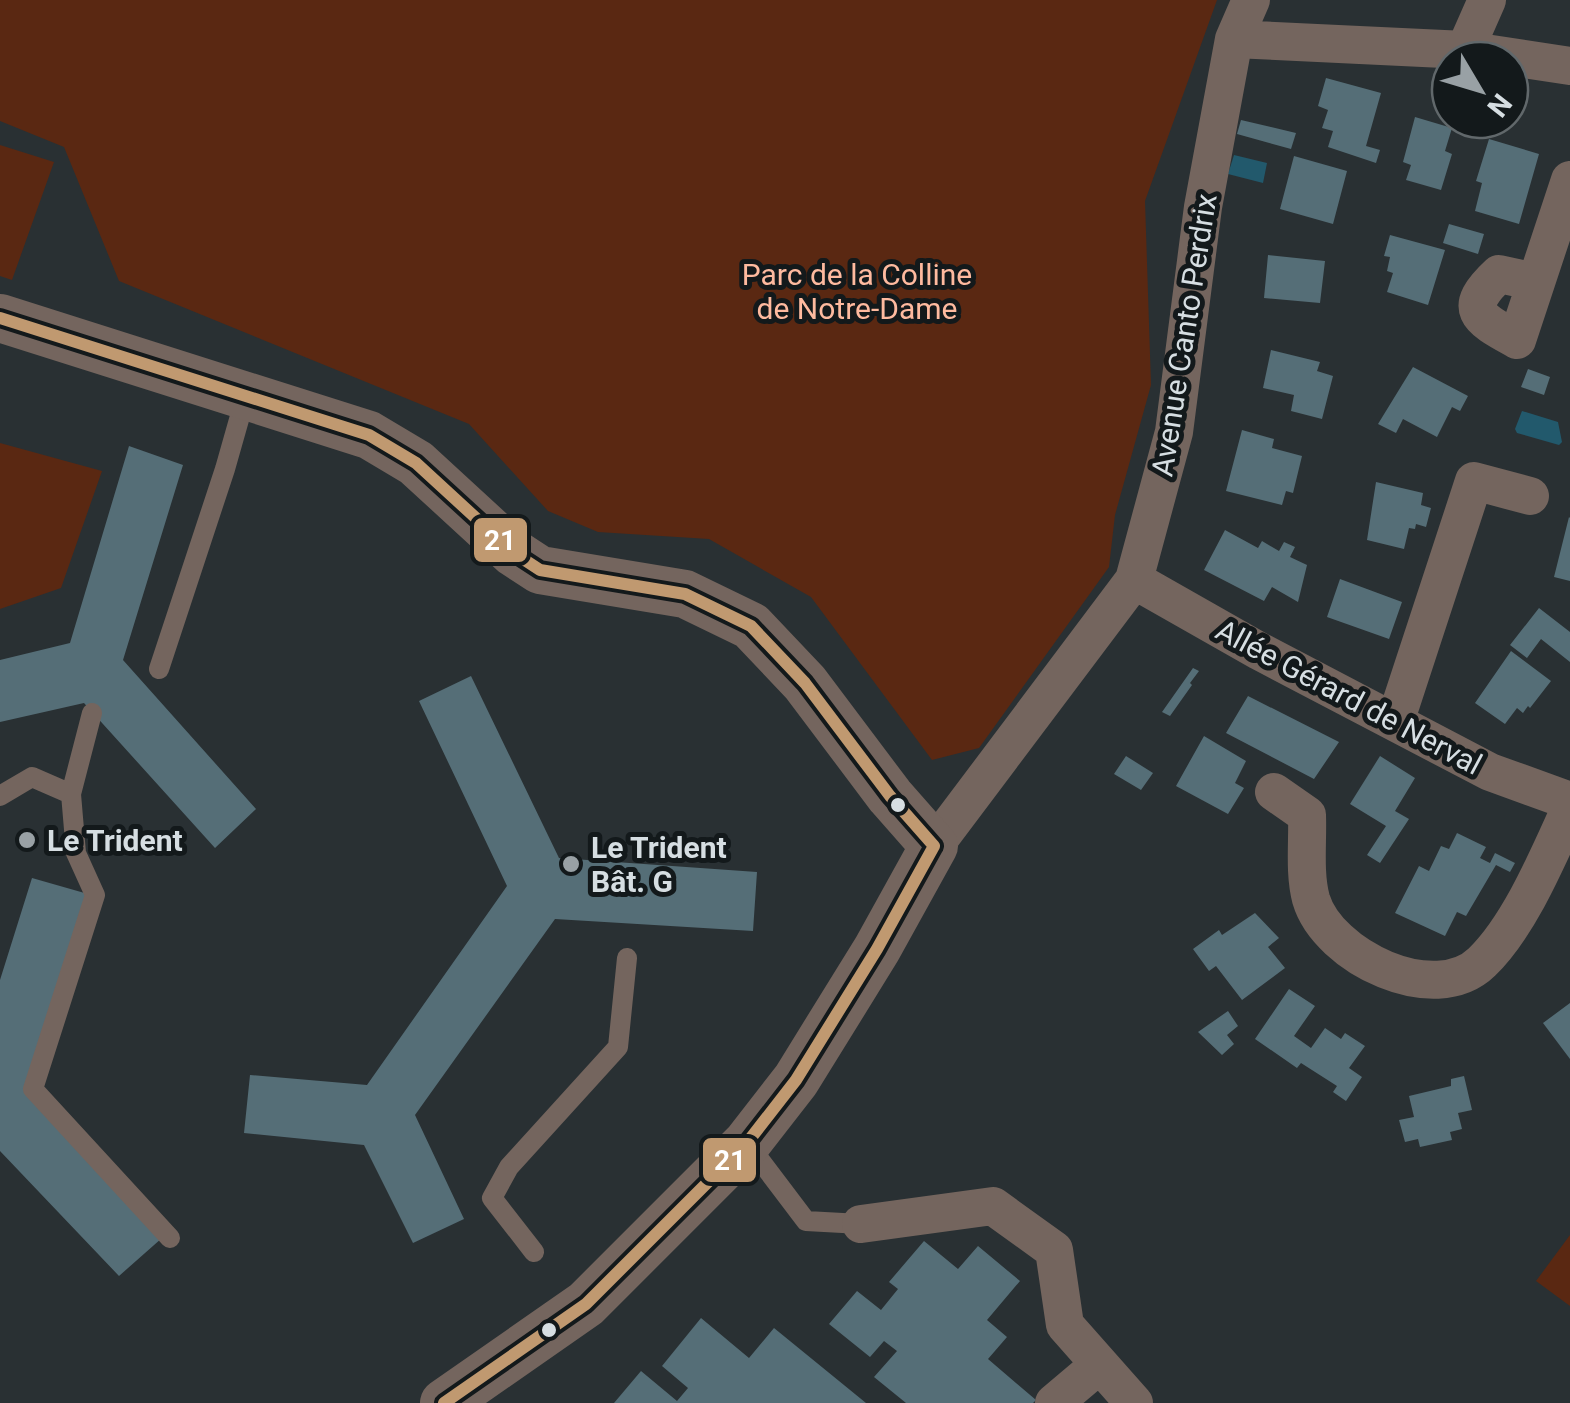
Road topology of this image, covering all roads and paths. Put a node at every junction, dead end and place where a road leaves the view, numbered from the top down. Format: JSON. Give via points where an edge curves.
{"nodes":[{"id":1,"x":1251,"y":0,"type":"edge"},
{"id":2,"x":1486,"y":0,"type":"edge"},
{"id":3,"x":1234,"y":39,"type":"junction"},
{"id":4,"x":1469,"y":40,"type":"edge"},
{"id":5,"x":1430,"y":48,"type":"edge"},
{"id":6,"x":1530,"y":60,"type":"edge"},
{"id":7,"x":1570,"y":66,"type":"edge"},
{"id":8,"x":1570,"y":180,"type":"edge"},
{"id":9,"x":1536,"y":282,"type":"dead end"},
{"id":10,"x":0,"y":318,"type":"edge"},
{"id":11,"x":246,"y":395,"type":"junction"},
{"id":12,"x":1530,"y":496,"type":"dead end"},
{"id":13,"x":1134,"y":580,"type":"junction"},
{"id":14,"x":159,"y":669,"type":"dead end"},
{"id":15,"x":92,"y":714,"type":"dead end"},
{"id":16,"x":1395,"y":722,"type":"junction"},
{"id":17,"x":1274,"y":792,"type":"dead end"},
{"id":18,"x":72,"y":794,"type":"junction"},
{"id":19,"x":0,"y":796,"type":"edge"},
{"id":20,"x":1570,"y":801,"type":"edge"},
{"id":21,"x":1570,"y":809,"type":"edge"},
{"id":22,"x":934,"y":846,"type":"junction"},
{"id":23,"x":627,"y":958,"type":"dead end"},
{"id":24,"x":746,"y":1143,"type":"junction"},
{"id":25,"x":861,"y":1224,"type":"joint"},
{"id":26,"x":170,"y":1238,"type":"dead end"},
{"id":27,"x":534,"y":1252,"type":"dead end"},
{"id":28,"x":1099,"y":1366,"type":"junction"},
{"id":29,"x":444,"y":1403,"type":"edge"},
{"id":30,"x":1054,"y":1403,"type":"edge"},
{"id":31,"x":1134,"y":1403,"type":"edge"}],
"edges":[{"from":1,"to":3,"type":"street","name":"Avenue Canto Perdrix"},
{"from":2,"to":4,"type":"street"},
{"from":3,"to":5,"type":"street"},
{"from":3,"to":13,"type":"street","name":"Avenue Canto Perdrix","via":[[1203,206],[1174,432]]},
{"from":6,"to":7,"type":"street"},
{"from":8,"to":9,"type":"street"},
{"from":10,"to":11,"type":"street"},
{"from":11,"to":14,"type":"lane"},
{"from":11,"to":22,"type":"street","via":[[369,434],[416,463],[540,570],[685,594],[751,626],[805,683]]},
{"from":12,"to":16,"type":"street","via":[[1474,481]]},
{"from":13,"to":16,"type":"street","name":"Allée Gérard de Nerval"},
{"from":13,"to":22,"type":"street","name":"Avenue Canto Perdrix"},
{"from":15,"to":18,"type":"lane"},
{"from":16,"to":20,"type":"street","name":"Allée Gérard de Nerval","via":[[1490,772]]},
{"from":17,"to":21,"type":"street","via":[[1306,815],[1312,900],[1342,944],[1408,977],[1438,981],[1465,975],[1483,961],[1537,878]]},
{"from":18,"to":19,"type":"lane","via":[[32,777]]},
{"from":18,"to":26,"type":"lane","via":[[76,853],[95,896],[33,1089]]},
{"from":22,"to":24,"type":"street","via":[[796,1080]]},
{"from":23,"to":27,"type":"lane","via":[[618,1047],[509,1167],[492,1198]]},
{"from":24,"to":25,"type":"lane","via":[[806,1221]]},
{"from":24,"to":29,"type":"street","via":[[586,1304]]},
{"from":25,"to":28,"type":"street","via":[[993,1206],[1054,1250],[1066,1325]]},
{"from":28,"to":30,"type":"street"},
{"from":28,"to":31,"type":"street"}]}
